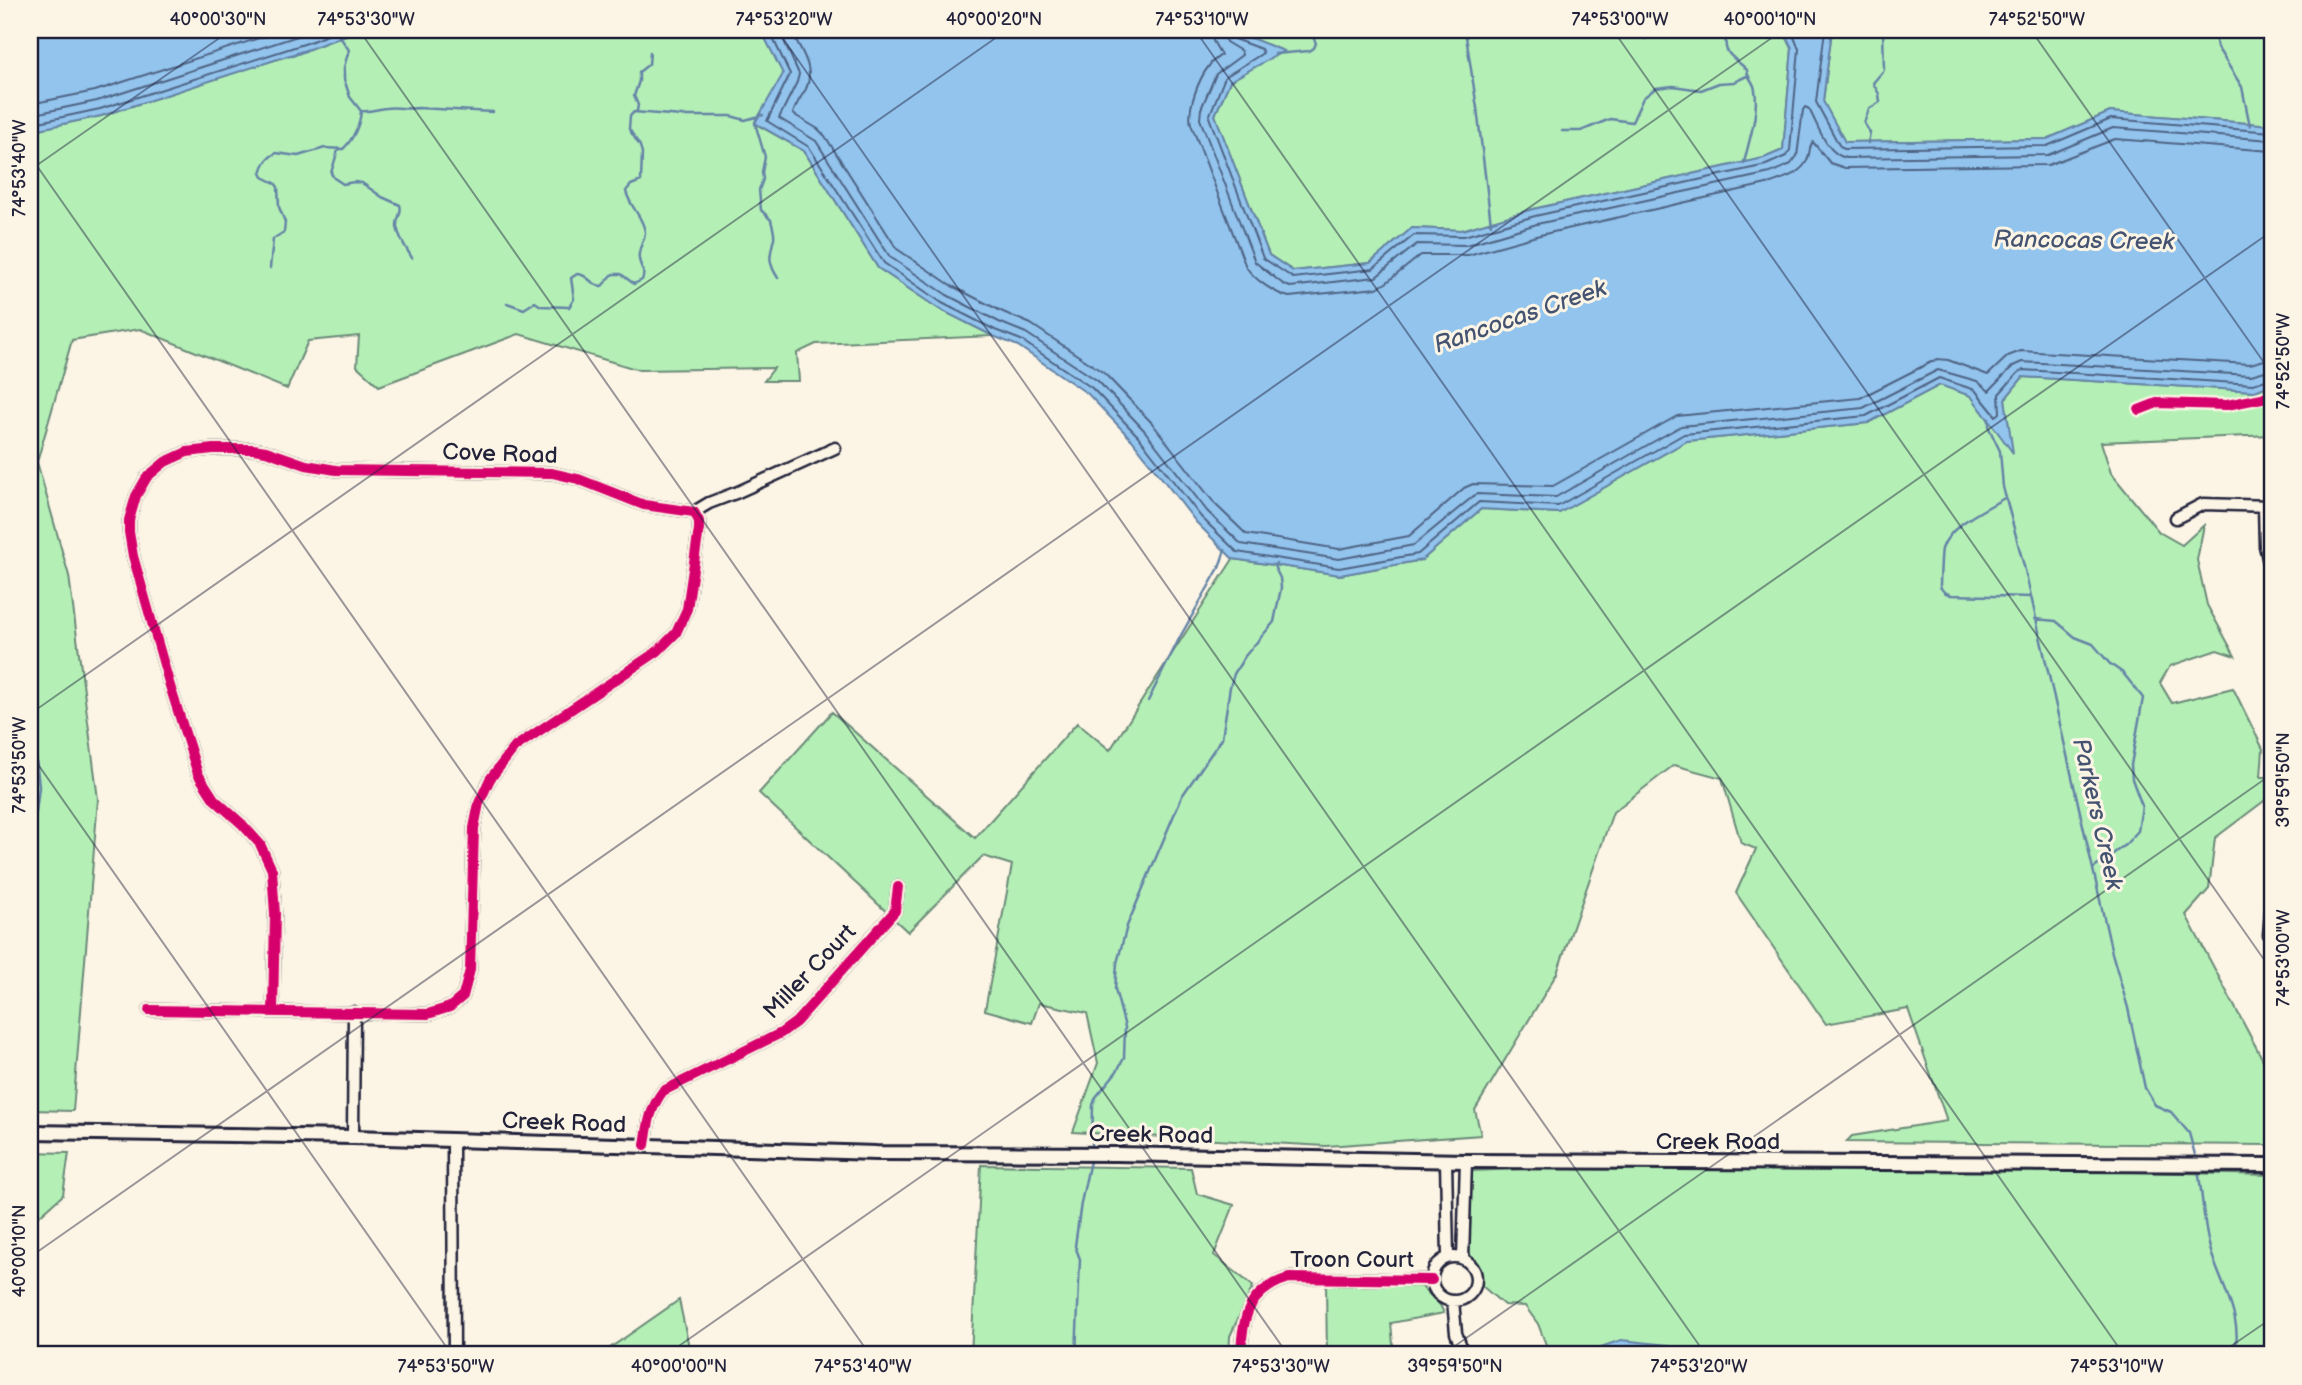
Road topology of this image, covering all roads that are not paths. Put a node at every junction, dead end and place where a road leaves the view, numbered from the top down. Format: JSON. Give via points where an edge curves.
{"nodes":[{"id":1,"x":835,"y":448,"type":"dead end"},
{"id":2,"x":2268,"y":506,"type":"edge"},
{"id":3,"x":694,"y":512,"type":"junction"},
{"id":4,"x":2176,"y":517,"type":"dead end"},
{"id":5,"x":2272,"y":575,"type":"edge"},
{"id":6,"x":898,"y":887,"type":"dead end"},
{"id":7,"x":2272,"y":900,"type":"edge"},
{"id":8,"x":2272,"y":941,"type":"edge"},
{"id":9,"x":149,"y":1010,"type":"dead end"},
{"id":10,"x":273,"y":1012,"type":"junction"},
{"id":11,"x":354,"y":1012,"type":"junction"},
{"id":12,"x":30,"y":1132,"type":"edge"},
{"id":13,"x":353,"y":1137,"type":"junction"},
{"id":14,"x":453,"y":1140,"type":"junction"},
{"id":15,"x":645,"y":1145,"type":"junction"},
{"id":16,"x":1446,"y":1161,"type":"junction"},
{"id":17,"x":1466,"y":1161,"type":"junction"},
{"id":18,"x":2272,"y":1165,"type":"edge"},
{"id":19,"x":1448,"y":1257,"type":"junction"},
{"id":20,"x":1463,"y":1258,"type":"junction"},
{"id":21,"x":1432,"y":1280,"type":"junction"},
{"id":22,"x":1452,"y":1301,"type":"junction"},
{"id":23,"x":454,"y":1355,"type":"edge"},
{"id":24,"x":1241,"y":1355,"type":"edge"},
{"id":25,"x":1464,"y":1355,"type":"edge"}],
"edges":[{"from":1,"to":3,"type":"street"},
{"from":2,"to":4,"type":"street","via":[[2203,505]]},
{"from":2,"to":5,"type":"street","via":[[2265,546]]},
{"from":3,"to":10,"type":"street","name":"Cove Road","via":[[645,505],[551,473],[336,470],[253,449],[187,452],[147,477],[130,520],[133,556],[198,774],[214,799],[260,844],[272,870]]},
{"from":3,"to":11,"type":"street","via":[[699,521],[687,609],[676,633],[659,651],[515,747],[490,779],[474,828],[470,970],[463,996],[450,1007],[428,1014]]},
{"from":6,"to":15,"type":"street","name":"Miller Court","via":[[895,911],[796,1022],[663,1091],[650,1113]]},
{"from":7,"to":8,"type":"street"},
{"from":9,"to":10,"type":"street"},
{"from":10,"to":11,"type":"street"},
{"from":11,"to":13,"type":"street"},
{"from":12,"to":13,"type":"main road","name":"Creek Road"},
{"from":13,"to":14,"type":"main road","name":"Creek Road"},
{"from":14,"to":15,"type":"main road","name":"Creek Road"},
{"from":14,"to":23,"type":"street"},
{"from":15,"to":16,"type":"main road","name":"Creek Road"},
{"from":16,"to":17,"type":"main road","name":"Creek Road"},
{"from":16,"to":19,"type":"street"},
{"from":17,"to":18,"type":"main road","name":"Creek Road"},
{"from":17,"to":20,"type":"street"},
{"from":19,"to":20,"type":"street"},
{"from":19,"to":21,"type":"street","via":[[1435,1267]]},
{"from":20,"to":22,"type":"street","via":[[1474,1268],[1475,1283],[1468,1296]]},
{"from":21,"to":22,"type":"street","via":[[1437,1293]]},
{"from":21,"to":24,"type":"street","name":"Troon Court","via":[[1289,1278],[1272,1283],[1251,1302],[1241,1330]]},
{"from":22,"to":25,"type":"street"}]}
